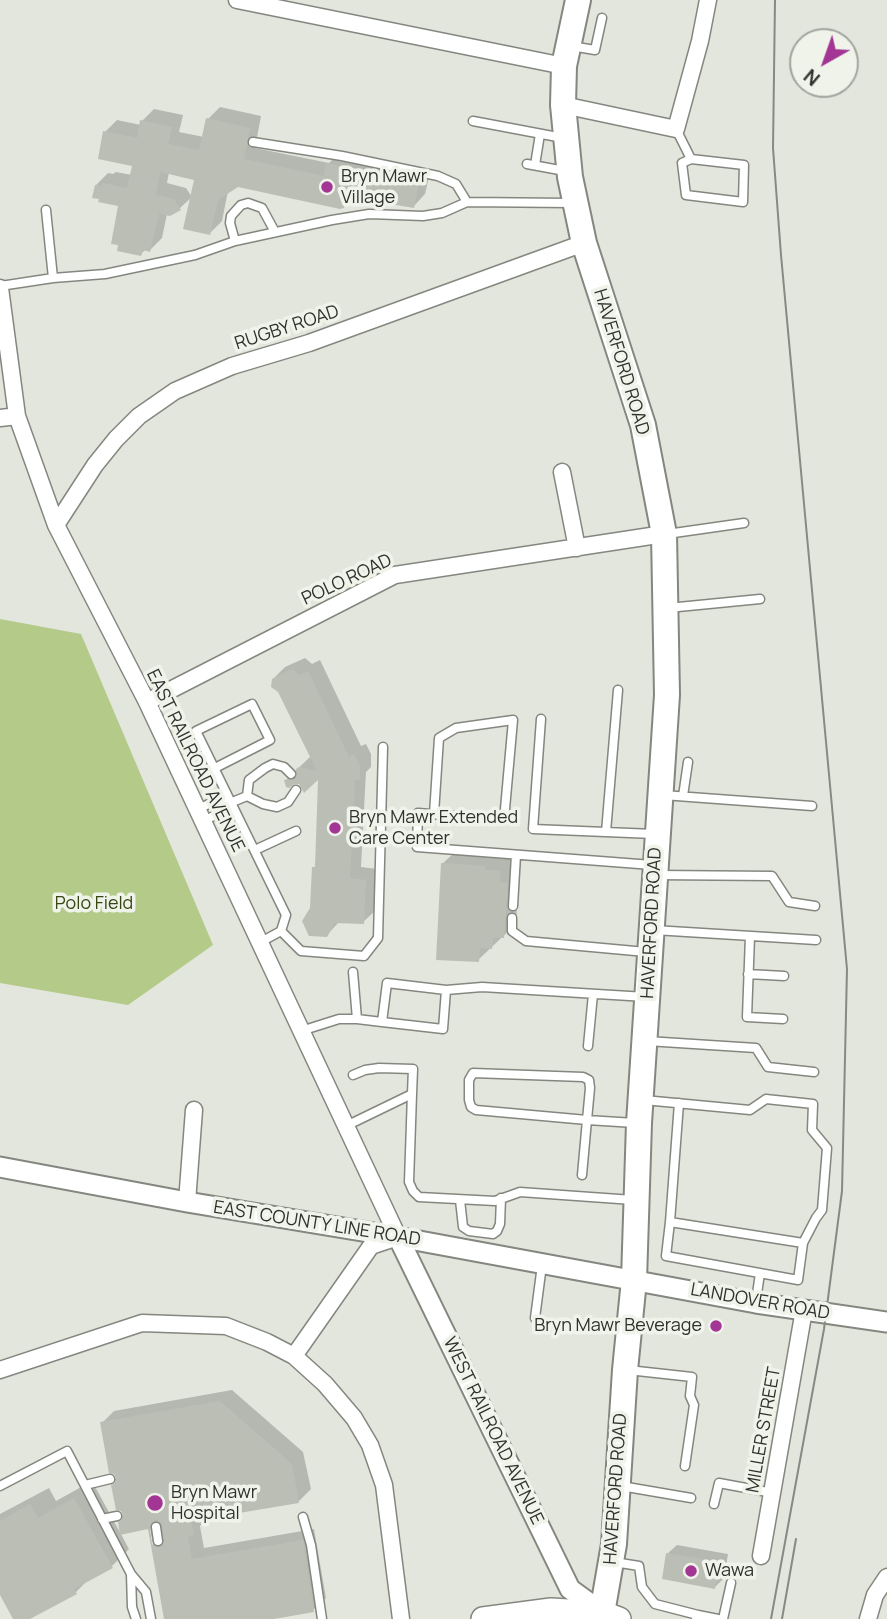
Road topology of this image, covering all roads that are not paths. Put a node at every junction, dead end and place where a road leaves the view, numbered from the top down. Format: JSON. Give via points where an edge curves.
{"nodes":[{"id":1,"x":237,"y":0,"type":"edge"},
{"id":2,"x":578,"y":0,"type":"edge"},
{"id":3,"x":708,"y":0,"type":"edge"},
{"id":4,"x":602,"y":18,"type":"dead end"},
{"id":5,"x":566,"y":56,"type":"junction"},
{"id":6,"x":563,"y":105,"type":"junction"},
{"id":7,"x":473,"y":121,"type":"dead end"},
{"id":8,"x":676,"y":130,"type":"junction"},
{"id":9,"x":540,"y":134,"type":"junction"},
{"id":10,"x":566,"y":139,"type":"junction"},
{"id":11,"x":253,"y":142,"type":"dead end"},
{"id":12,"x":691,"y":159,"type":"junction"},
{"id":13,"x":570,"y":172,"type":"junction"},
{"id":14,"x":467,"y":202,"type":"junction"},
{"id":15,"x":575,"y":203,"type":"junction"},
{"id":16,"x":46,"y":210,"type":"dead end"},
{"id":17,"x":275,"y":232,"type":"junction"},
{"id":18,"x":235,"y":241,"type":"junction"},
{"id":19,"x":584,"y":243,"type":"junction"},
{"id":20,"x":53,"y":278,"type":"junction"},
{"id":21,"x":0,"y":287,"type":"edge"},
{"id":22,"x":18,"y":416,"type":"junction"},
{"id":23,"x":0,"y":418,"type":"edge"},
{"id":24,"x":562,"y":472,"type":"dead end"},
{"id":25,"x":744,"y":523,"type":"dead end"},
{"id":26,"x":56,"y":526,"type":"junction"},
{"id":27,"x":664,"y":534,"type":"junction"},
{"id":28,"x":577,"y":548,"type":"junction"},
{"id":29,"x":760,"y":599,"type":"dead end"},
{"id":30,"x":665,"y":608,"type":"junction"},
{"id":31,"x":618,"y":690,"type":"dead end"},
{"id":32,"x":147,"y":702,"type":"junction"},
{"id":33,"x":541,"y":719,"type":"dead end"},
{"id":34,"x":383,"y":747,"type":"dead end"},
{"id":35,"x":688,"y":762,"type":"dead end"},
{"id":36,"x":215,"y":768,"type":"junction"},
{"id":37,"x":291,"y":774,"type":"dead end"},
{"id":38,"x":296,"y":790,"type":"dead end"},
{"id":39,"x":672,"y":795,"type":"junction"},
{"id":40,"x":247,"y":796,"type":"junction"},
{"id":41,"x":230,"y":803,"type":"junction"},
{"id":42,"x":812,"y":806,"type":"dead end"},
{"id":43,"x":434,"y":814,"type":"junction"},
{"id":44,"x":201,"y":815,"type":"junction"},
{"id":45,"x":296,"y":831,"type":"dead end"},
{"id":46,"x":606,"y":832,"type":"junction"},
{"id":47,"x":657,"y":834,"type":"junction"},
{"id":48,"x":254,"y":850,"type":"junction"},
{"id":49,"x":516,"y":855,"type":"junction"},
{"id":50,"x":654,"y":870,"type":"junction"},
{"id":51,"x":815,"y":905,"type":"dead end"},
{"id":52,"x":513,"y":906,"type":"dead end"},
{"id":53,"x":512,"y":918,"type":"dead end"},
{"id":54,"x":281,"y":931,"type":"junction"},
{"id":55,"x":750,"y":936,"type":"junction"},
{"id":56,"x":817,"y":940,"type":"dead end"},
{"id":57,"x":650,"y":941,"type":"junction"},
{"id":58,"x":259,"y":943,"type":"junction"},
{"id":59,"x":353,"y":972,"type":"dead end"},
{"id":60,"x":748,"y":974,"type":"junction"},
{"id":61,"x":784,"y":976,"type":"dead end"},
{"id":62,"x":446,"y":990,"type":"junction"},
{"id":63,"x":593,"y":994,"type":"junction"},
{"id":64,"x":647,"y":998,"type":"junction"},
{"id":65,"x":357,"y":1019,"type":"junction"},
{"id":66,"x":783,"y":1019,"type":"dead end"},
{"id":67,"x":382,"y":1022,"type":"junction"},
{"id":68,"x":301,"y":1031,"type":"junction"},
{"id":69,"x":645,"y":1041,"type":"junction"},
{"id":70,"x":588,"y":1046,"type":"dead end"},
{"id":71,"x":814,"y":1072,"type":"dead end"},
{"id":72,"x":353,"y":1075,"type":"dead end"},
{"id":73,"x":412,"y":1094,"type":"junction"},
{"id":74,"x":679,"y":1103,"type":"junction"},
{"id":75,"x":194,"y":1110,"type":"dead end"},
{"id":76,"x":640,"y":1111,"type":"junction"},
{"id":77,"x":587,"y":1120,"type":"junction"},
{"id":78,"x":346,"y":1126,"type":"junction"},
{"id":79,"x":0,"y":1167,"type":"edge"},
{"id":80,"x":582,"y":1175,"type":"dead end"},
{"id":81,"x":501,"y":1198,"type":"junction"},
{"id":82,"x":460,"y":1200,"type":"junction"},
{"id":83,"x":635,"y":1200,"type":"junction"},
{"id":84,"x":187,"y":1202,"type":"junction"},
{"id":85,"x":670,"y":1222,"type":"junction"},
{"id":86,"x":398,"y":1237,"type":"junction"},
{"id":87,"x":803,"y":1243,"type":"junction"},
{"id":88,"x":542,"y":1265,"type":"junction"},
{"id":89,"x":760,"y":1273,"type":"junction"},
{"id":90,"x":634,"y":1280,"type":"junction"},
{"id":91,"x":756,"y":1303,"type":"junction"},
{"id":92,"x":804,"y":1310,"type":"junction"},
{"id":93,"x":535,"y":1318,"type":"dead end"},
{"id":94,"x":887,"y":1322,"type":"edge"},
{"id":95,"x":293,"y":1356,"type":"junction"},
{"id":96,"x":0,"y":1370,"type":"edge"},
{"id":97,"x":625,"y":1370,"type":"junction"},
{"id":98,"x":685,"y":1466,"type":"dead end"},
{"id":99,"x":110,"y":1479,"type":"dead end"},
{"id":100,"x":85,"y":1485,"type":"junction"},
{"id":101,"x":618,"y":1485,"type":"junction"},
{"id":102,"x":0,"y":1486,"type":"edge"},
{"id":103,"x":773,"y":1493,"type":"junction"},
{"id":104,"x":691,"y":1498,"type":"dead end"},
{"id":105,"x":714,"y":1504,"type":"dead end"},
{"id":106,"x":117,"y":1516,"type":"dead end"},
{"id":107,"x":303,"y":1517,"type":"dead end"},
{"id":108,"x":102,"y":1519,"type":"junction"},
{"id":109,"x":156,"y":1527,"type":"dead end"},
{"id":110,"x":158,"y":1541,"type":"dead end"},
{"id":111,"x":761,"y":1556,"type":"dead end"},
{"id":112,"x":612,"y":1562,"type":"junction"},
{"id":113,"x":131,"y":1574,"type":"junction"},
{"id":114,"x":887,"y":1577,"type":"edge"},
{"id":115,"x":731,"y":1583,"type":"dead end"},
{"id":116,"x":149,"y":1606,"type":"junction"},
{"id":117,"x":132,"y":1608,"type":"junction"},
{"id":118,"x":608,"y":1617,"type":"edge"},
{"id":119,"x":697,"y":1617,"type":"edge"},
{"id":120,"x":136,"y":1619,"type":"edge"},
{"id":121,"x":151,"y":1619,"type":"edge"},
{"id":122,"x":322,"y":1619,"type":"edge"},
{"id":123,"x":401,"y":1619,"type":"edge"},
{"id":124,"x":482,"y":1619,"type":"edge"},
{"id":125,"x":720,"y":1619,"type":"edge"},
{"id":126,"x":868,"y":1619,"type":"edge"}],
"edges":[{"from":1,"to":5,"type":"street"},
{"from":2,"to":5,"type":"main road","name":"HAVERFORD ROAD"},
{"from":3,"to":8,"type":"street"},
{"from":4,"to":5,"type":"lane","via":[[595,50]]},
{"from":5,"to":6,"type":"main road","name":"HAVERFORD ROAD"},
{"from":6,"to":8,"type":"street"},
{"from":6,"to":10,"type":"main road","name":"HAVERFORD ROAD"},
{"from":7,"to":9,"type":"lane"},
{"from":8,"to":12,"type":"lane"},
{"from":9,"to":10,"type":"lane"},
{"from":9,"to":13,"type":"lane","via":[[531,164]]},
{"from":10,"to":13,"type":"main road","name":"HAVERFORD ROAD"},
{"from":11,"to":14,"type":"lane","via":[[439,176],[456,184]]},
{"from":12,"to":12,"type":"lane","via":[[744,165],[743,202],[686,195],[682,163]]},
{"from":13,"to":15,"type":"main road","name":"HAVERFORD ROAD"},
{"from":14,"to":15,"type":"lane"},
{"from":14,"to":17,"type":"lane","via":[[424,216],[369,214]]},
{"from":15,"to":19,"type":"main road","name":"HAVERFORD ROAD"},
{"from":16,"to":20,"type":"lane"},
{"from":17,"to":18,"type":"lane"},
{"from":17,"to":18,"type":"lane","via":[[262,208],[248,203],[231,216]]},
{"from":18,"to":20,"type":"lane","via":[[195,255],[105,274]]},
{"from":19,"to":26,"type":"street","name":"RUGBY ROAD","via":[[309,343],[232,366],[175,391],[116,439]]},
{"from":19,"to":27,"type":"main road","name":"HAVERFORD ROAD","via":[[643,425]]},
{"from":20,"to":21,"type":"lane"},
{"from":21,"to":22,"type":"street","name":"EAST RAILROAD AVENUE"},
{"from":22,"to":23,"type":"street"},
{"from":22,"to":26,"type":"street","name":"EAST RAILROAD AVENUE"},
{"from":24,"to":28,"type":"street"},
{"from":25,"to":27,"type":"lane"},
{"from":26,"to":32,"type":"street","name":"EAST RAILROAD AVENUE"},
{"from":27,"to":28,"type":"street","name":"POLO ROAD"},
{"from":27,"to":30,"type":"main road","name":"HAVERFORD ROAD"},
{"from":28,"to":32,"type":"street","name":"POLO ROAD","via":[[395,575]]},
{"from":29,"to":30,"type":"lane"},
{"from":30,"to":39,"type":"main road","name":"HAVERFORD ROAD"},
{"from":31,"to":46,"type":"lane"},
{"from":32,"to":44,"type":"street","name":"EAST RAILROAD AVENUE"},
{"from":33,"to":46,"type":"lane","via":[[533,829]]},
{"from":34,"to":54,"type":"lane","via":[[378,938],[364,956],[301,951]]},
{"from":35,"to":39,"type":"lane"},
{"from":36,"to":36,"type":"lane","via":[[196,731],[252,704],[270,740]]},
{"from":36,"to":41,"type":"lane"},
{"from":37,"to":40,"type":"lane","via":[[274,764],[265,768],[249,780]]},
{"from":38,"to":40,"type":"lane","via":[[288,802],[277,807]]},
{"from":39,"to":42,"type":"lane"},
{"from":39,"to":47,"type":"main road","name":"HAVERFORD ROAD"},
{"from":40,"to":41,"type":"lane"},
{"from":41,"to":44,"type":"lane","via":[[219,813]]},
{"from":41,"to":44,"type":"lane","via":[[213,802]]},
{"from":41,"to":48,"type":"lane"},
{"from":43,"to":43,"type":"lane","via":[[504,820],[513,720],[456,728],[439,738]]},
{"from":43,"to":49,"type":"lane","via":[[418,813],[417,847]]},
{"from":44,"to":58,"type":"street","name":"EAST RAILROAD AVENUE"},
{"from":45,"to":48,"type":"lane"},
{"from":46,"to":47,"type":"lane"},
{"from":47,"to":50,"type":"main road","name":"HAVERFORD ROAD"},
{"from":48,"to":54,"type":"lane","via":[[286,915]]},
{"from":49,"to":50,"type":"lane"},
{"from":49,"to":52,"type":"lane"},
{"from":50,"to":51,"type":"lane","via":[[772,876],[789,902]]},
{"from":50,"to":57,"type":"main road","name":"HAVERFORD ROAD"},
{"from":53,"to":57,"type":"lane","via":[[512,931],[526,941]]},
{"from":54,"to":58,"type":"lane"},
{"from":55,"to":56,"type":"lane"},
{"from":55,"to":57,"type":"lane"},
{"from":55,"to":60,"type":"lane"},
{"from":57,"to":64,"type":"main road","name":"HAVERFORD ROAD"},
{"from":58,"to":68,"type":"street","name":"EAST RAILROAD AVENUE"},
{"from":59,"to":65,"type":"lane"},
{"from":60,"to":61,"type":"lane"},
{"from":60,"to":66,"type":"lane","via":[[747,1017]]},
{"from":62,"to":63,"type":"lane","via":[[482,987]]},
{"from":62,"to":67,"type":"lane","via":[[387,983]]},
{"from":62,"to":67,"type":"lane","via":[[443,1029]]},
{"from":63,"to":64,"type":"lane"},
{"from":63,"to":70,"type":"lane"},
{"from":64,"to":69,"type":"main road","name":"HAVERFORD ROAD"},
{"from":65,"to":67,"type":"lane"},
{"from":65,"to":68,"type":"lane","via":[[339,1018]]},
{"from":68,"to":78,"type":"street","name":"EAST RAILROAD AVENUE"},
{"from":69,"to":71,"type":"lane","via":[[757,1048],[768,1067]]},
{"from":69,"to":76,"type":"main road","name":"HAVERFORD ROAD"},
{"from":72,"to":73,"type":"lane","via":[[379,1068],[413,1069]]},
{"from":73,"to":78,"type":"lane"},
{"from":73,"to":82,"type":"lane","via":[[409,1182],[413,1191],[419,1197]]},
{"from":74,"to":76,"type":"lane"},
{"from":74,"to":85,"type":"lane"},
{"from":74,"to":87,"type":"lane","via":[[750,1110],[766,1098],[813,1104],[812,1130],[827,1148],[822,1210]]},
{"from":75,"to":84,"type":"street"},
{"from":76,"to":77,"type":"lane"},
{"from":76,"to":83,"type":"main road","name":"HAVERFORD ROAD"},
{"from":77,"to":77,"type":"lane","via":[[590,1088],[583,1077],[473,1073],[469,1080],[471,1107],[476,1110]]},
{"from":77,"to":80,"type":"lane"},
{"from":78,"to":86,"type":"street","name":"EAST RAILROAD AVENUE"},
{"from":79,"to":84,"type":"street","name":"EAST COUNTY LINE ROAD"},
{"from":81,"to":82,"type":"lane"},
{"from":81,"to":82,"type":"lane","via":[[500,1224],[493,1234],[463,1227]]},
{"from":81,"to":83,"type":"lane","via":[[520,1192]]},
{"from":83,"to":90,"type":"main road","name":"HAVERFORD ROAD"},
{"from":84,"to":86,"type":"street","name":"EAST COUNTY LINE ROAD"},
{"from":85,"to":87,"type":"lane"},
{"from":85,"to":89,"type":"lane","via":[[666,1256]]},
{"from":86,"to":88,"type":"street","name":"EAST COUNTY LINE ROAD"},
{"from":86,"to":95,"type":"street","via":[[371,1246]]},
{"from":86,"to":118,"type":"street","name":"WEST RAILROAD AVENUE","via":[[570,1589]]},
{"from":87,"to":89,"type":"lane","via":[[798,1280]]},
{"from":88,"to":90,"type":"street","name":"EAST COUNTY LINE ROAD"},
{"from":88,"to":93,"type":"lane"},
{"from":89,"to":91,"type":"lane"},
{"from":90,"to":91,"type":"street","name":"LANDOVER ROAD"},
{"from":90,"to":97,"type":"main road","name":"HAVERFORD ROAD"},
{"from":91,"to":92,"type":"street","name":"LANDOVER ROAD"},
{"from":92,"to":94,"type":"street","name":"LANDOVER ROAD"},
{"from":92,"to":103,"type":"street","name":"MILLER STREET"},
{"from":95,"to":96,"type":"street","via":[[226,1326],[142,1323]]},
{"from":95,"to":123,"type":"street","via":[[325,1384],[370,1445],[384,1485]]},
{"from":97,"to":98,"type":"lane","via":[[692,1377],[694,1405]]},
{"from":97,"to":101,"type":"main road","name":"HAVERFORD ROAD"},
{"from":99,"to":100,"type":"lane"},
{"from":100,"to":102,"type":"lane","via":[[67,1451]]},
{"from":100,"to":108,"type":"lane"},
{"from":101,"to":104,"type":"lane"},
{"from":101,"to":112,"type":"main road","name":"HAVERFORD ROAD"},
{"from":103,"to":105,"type":"lane","via":[[719,1483]]},
{"from":103,"to":111,"type":"street","name":"MILLER STREET"},
{"from":106,"to":108,"type":"lane"},
{"from":107,"to":122,"type":"lane","via":[[312,1545]]},
{"from":108,"to":113,"type":"lane"},
{"from":109,"to":110,"type":"lane"},
{"from":112,"to":118,"type":"main road","name":"HAVERFORD ROAD"},
{"from":112,"to":119,"type":"lane","via":[[639,1566],[642,1587],[655,1604]]},
{"from":113,"to":116,"type":"lane","via":[[146,1592]]},
{"from":113,"to":117,"type":"lane"},
{"from":114,"to":126,"type":"street","via":[[875,1595]]},
{"from":115,"to":125,"type":"lane"},
{"from":116,"to":117,"type":"lane"},
{"from":116,"to":121,"type":"lane"},
{"from":117,"to":120,"type":"lane"},
{"from":118,"to":124,"type":"main road","via":[[551,1610]]},
{"from":119,"to":125,"type":"lane"}]}
